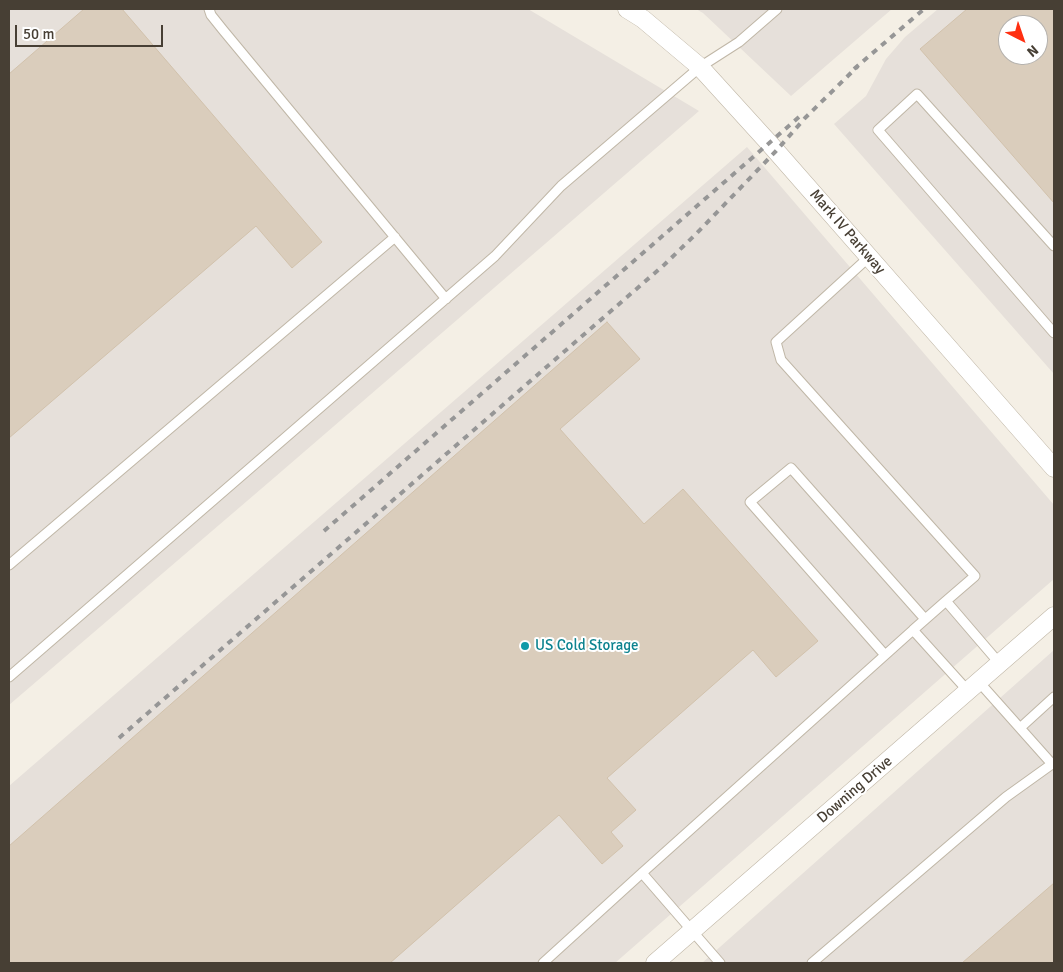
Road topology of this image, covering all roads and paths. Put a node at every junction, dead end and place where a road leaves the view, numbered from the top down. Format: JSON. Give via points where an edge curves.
{"nodes":[{"id":1,"x":209,"y":9,"type":"edge"},
{"id":2,"x":627,"y":9,"type":"edge"},
{"id":3,"x":773,"y":10,"type":"edge"},
{"id":4,"x":700,"y":67,"type":"junction"},
{"id":5,"x":395,"y":237,"type":"junction"},
{"id":6,"x":1054,"y":246,"type":"edge"},
{"id":7,"x":869,"y":257,"type":"junction"},
{"id":8,"x":446,"y":299,"type":"junction"},
{"id":9,"x":1054,"y":333,"type":"edge"},
{"id":10,"x":1054,"y":468,"type":"edge"},
{"id":11,"x":9,"y":564,"type":"edge"},
{"id":12,"x":946,"y":601,"type":"junction"},
{"id":13,"x":1054,"y":616,"type":"edge"},
{"id":14,"x":925,"y":619,"type":"junction"},
{"id":15,"x":913,"y":630,"type":"junction"},
{"id":16,"x":885,"y":655,"type":"junction"},
{"id":17,"x":1000,"y":664,"type":"junction"},
{"id":18,"x":9,"y":678,"type":"edge"},
{"id":19,"x":974,"y":687,"type":"junction"},
{"id":20,"x":1054,"y":697,"type":"edge"},
{"id":21,"x":1020,"y":728,"type":"junction"},
{"id":22,"x":1053,"y":764,"type":"edge"},
{"id":23,"x":642,"y":873,"type":"junction"},
{"id":24,"x":692,"y":931,"type":"junction"},
{"id":25,"x":543,"y":963,"type":"edge"},
{"id":26,"x":655,"y":963,"type":"edge"},
{"id":27,"x":720,"y":963,"type":"edge"},
{"id":28,"x":812,"y":963,"type":"edge"}],
"edges":[{"from":1,"to":5,"type":"lane"},
{"from":2,"to":4,"type":"street","name":"Mark IV Parkway"},
{"from":3,"to":4,"type":"lane","via":[[739,42]]},
{"from":4,"to":7,"type":"street","name":"Mark IV Parkway"},
{"from":4,"to":8,"type":"lane","via":[[561,186],[496,256]]},
{"from":5,"to":8,"type":"lane"},
{"from":5,"to":11,"type":"lane"},
{"from":6,"to":9,"type":"lane","via":[[917,94],[878,130]]},
{"from":7,"to":10,"type":"street","name":"Mark IV Parkway"},
{"from":7,"to":12,"type":"lane","via":[[776,342],[781,360],[975,576]]},
{"from":8,"to":18,"type":"lane"},
{"from":12,"to":14,"type":"lane"},
{"from":12,"to":17,"type":"lane"},
{"from":13,"to":17,"type":"street","name":"Downing Drive"},
{"from":14,"to":15,"type":"lane"},
{"from":14,"to":16,"type":"lane","via":[[790,468],[750,502]]},
{"from":15,"to":16,"type":"lane"},
{"from":15,"to":19,"type":"lane"},
{"from":16,"to":23,"type":"lane"},
{"from":17,"to":19,"type":"street","name":"Downing Drive"},
{"from":19,"to":21,"type":"lane"},
{"from":19,"to":24,"type":"street","name":"Downing Drive"},
{"from":20,"to":21,"type":"lane"},
{"from":21,"to":22,"type":"lane"},
{"from":22,"to":28,"type":"lane","via":[[1006,797]]},
{"from":23,"to":24,"type":"lane"},
{"from":23,"to":25,"type":"lane"},
{"from":24,"to":26,"type":"street","name":"Downing Drive"},
{"from":24,"to":27,"type":"lane"}]}
